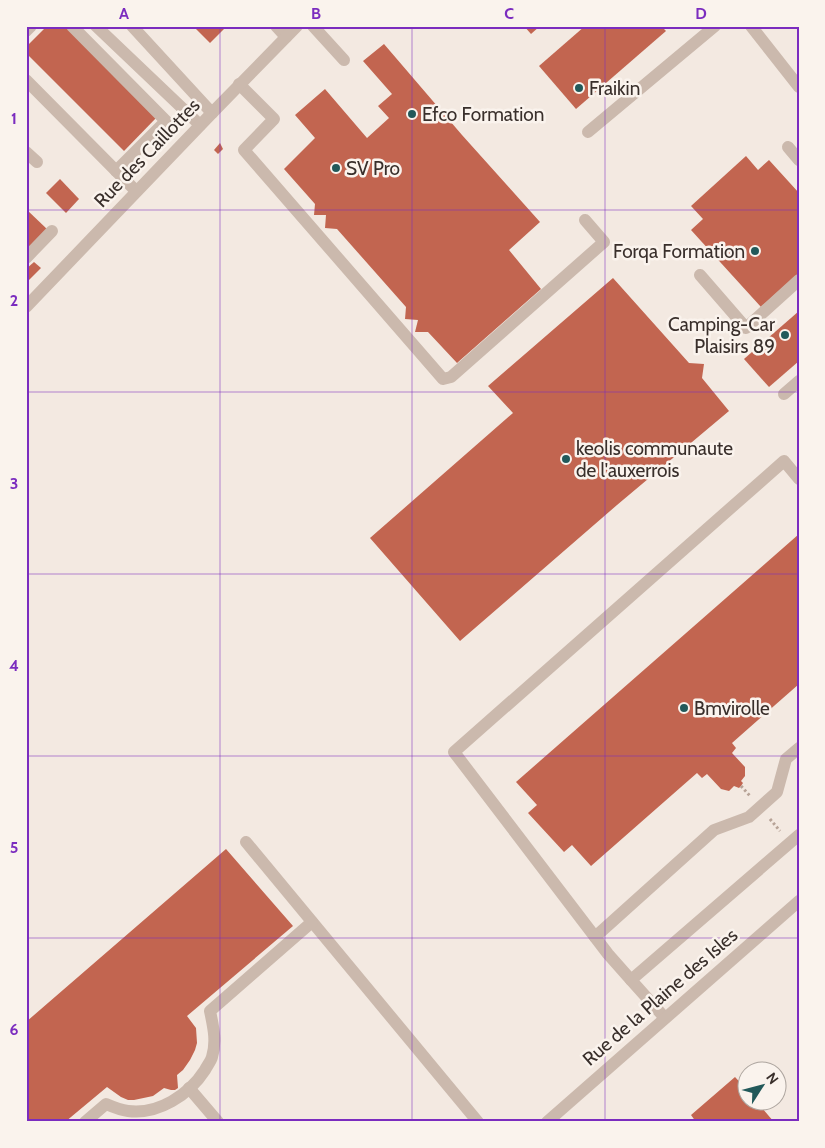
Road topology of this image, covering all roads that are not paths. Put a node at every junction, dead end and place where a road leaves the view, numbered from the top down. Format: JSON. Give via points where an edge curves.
{"nodes":[{"id":1,"x":31,"y":26,"type":"edge"},
{"id":2,"x":72,"y":26,"type":"edge"},
{"id":3,"x":96,"y":26,"type":"edge"},
{"id":4,"x":132,"y":26,"type":"edge"},
{"id":5,"x":276,"y":26,"type":"edge"},
{"id":6,"x":297,"y":26,"type":"edge"},
{"id":7,"x":313,"y":26,"type":"edge"},
{"id":8,"x":715,"y":26,"type":"edge"},
{"id":9,"x":751,"y":26,"type":"edge"},
{"id":10,"x":26,"y":31,"type":"edge"},
{"id":11,"x":286,"y":38,"type":"junction"},
{"id":12,"x":344,"y":60,"type":"dead end"},
{"id":13,"x":26,"y":80,"type":"edge"},
{"id":14,"x":239,"y":84,"type":"junction"},
{"id":15,"x":799,"y":87,"type":"edge"},
{"id":16,"x":212,"y":112,"type":"junction"},
{"id":17,"x":200,"y":125,"type":"junction"},
{"id":18,"x":588,"y":132,"type":"dead end"},
{"id":19,"x":788,"y":147,"type":"dead end"},
{"id":20,"x":26,"y":152,"type":"edge"},
{"id":21,"x":799,"y":160,"type":"edge"},
{"id":22,"x":37,"y":162,"type":"dead end"},
{"id":23,"x":116,"y":171,"type":"junction"},
{"id":24,"x":136,"y":191,"type":"junction"},
{"id":25,"x":585,"y":220,"type":"dead end"},
{"id":26,"x":52,"y":231,"type":"dead end"},
{"id":27,"x":26,"y":258,"type":"edge"},
{"id":28,"x":700,"y":275,"type":"dead end"},
{"id":29,"x":799,"y":280,"type":"edge"},
{"id":30,"x":26,"y":307,"type":"edge"},
{"id":31,"x":799,"y":381,"type":"edge"},
{"id":32,"x":784,"y":394,"type":"dead end"},
{"id":33,"x":799,"y":478,"type":"edge"},
{"id":34,"x":799,"y":748,"type":"edge"},
{"id":35,"x":799,"y":835,"type":"edge"},
{"id":36,"x":246,"y":842,"type":"dead end"},
{"id":37,"x":799,"y":901,"type":"edge"},
{"id":38,"x":312,"y":922,"type":"junction"},
{"id":39,"x":596,"y":937,"type":"junction"},
{"id":40,"x":631,"y":980,"type":"junction"},
{"id":41,"x":665,"y":1018,"type":"junction"},
{"id":42,"x":189,"y":1088,"type":"junction"},
{"id":43,"x":85,"y":1122,"type":"edge"},
{"id":44,"x":218,"y":1122,"type":"edge"},
{"id":45,"x":478,"y":1122,"type":"edge"},
{"id":46,"x":546,"y":1122,"type":"edge"}],
"edges":[{"from":1,"to":10,"type":"street"},
{"from":2,"to":23,"type":"street","via":[[166,121]]},
{"from":3,"to":17,"type":"street"},
{"from":4,"to":16,"type":"street"},
{"from":5,"to":11,"type":"street"},
{"from":6,"to":11,"type":"street","name":"Rue des Caillottes"},
{"from":7,"to":12,"type":"street"},
{"from":8,"to":18,"type":"street"},
{"from":9,"to":15,"type":"street"},
{"from":11,"to":14,"type":"street","name":"Rue des Caillottes"},
{"from":13,"to":23,"type":"street"},
{"from":14,"to":16,"type":"street","name":"Rue des Caillottes"},
{"from":14,"to":25,"type":"street","via":[[274,120],[244,150],[443,379],[451,377],[604,242]]},
{"from":16,"to":17,"type":"street","name":"Rue des Caillottes"},
{"from":17,"to":24,"type":"street","name":"Rue des Caillottes"},
{"from":19,"to":21,"type":"street"},
{"from":20,"to":22,"type":"street"},
{"from":23,"to":24,"type":"street"},
{"from":24,"to":30,"type":"street","name":"Rue des Caillottes"},
{"from":26,"to":27,"type":"street"},
{"from":28,"to":29,"type":"street","via":[[746,328]]},
{"from":31,"to":32,"type":"street"},
{"from":33,"to":39,"type":"street","via":[[784,461],[454,752]]},
{"from":34,"to":39,"type":"street","via":[[786,759],[777,792],[749,817],[714,830]]},
{"from":35,"to":40,"type":"street"},
{"from":36,"to":38,"type":"street"},
{"from":37,"to":41,"type":"street","name":"Rue de la Plaine des Isles"},
{"from":38,"to":42,"type":"street","via":[[210,1011],[215,1038],[212,1057]]},
{"from":38,"to":45,"type":"street"},
{"from":39,"to":40,"type":"street"},
{"from":40,"to":41,"type":"street"},
{"from":41,"to":46,"type":"street","name":"Rue de la Plaine des Isles"},
{"from":42,"to":43,"type":"street","via":[[172,1102],[151,1110],[128,1111],[106,1104]]},
{"from":42,"to":44,"type":"street"}]}
